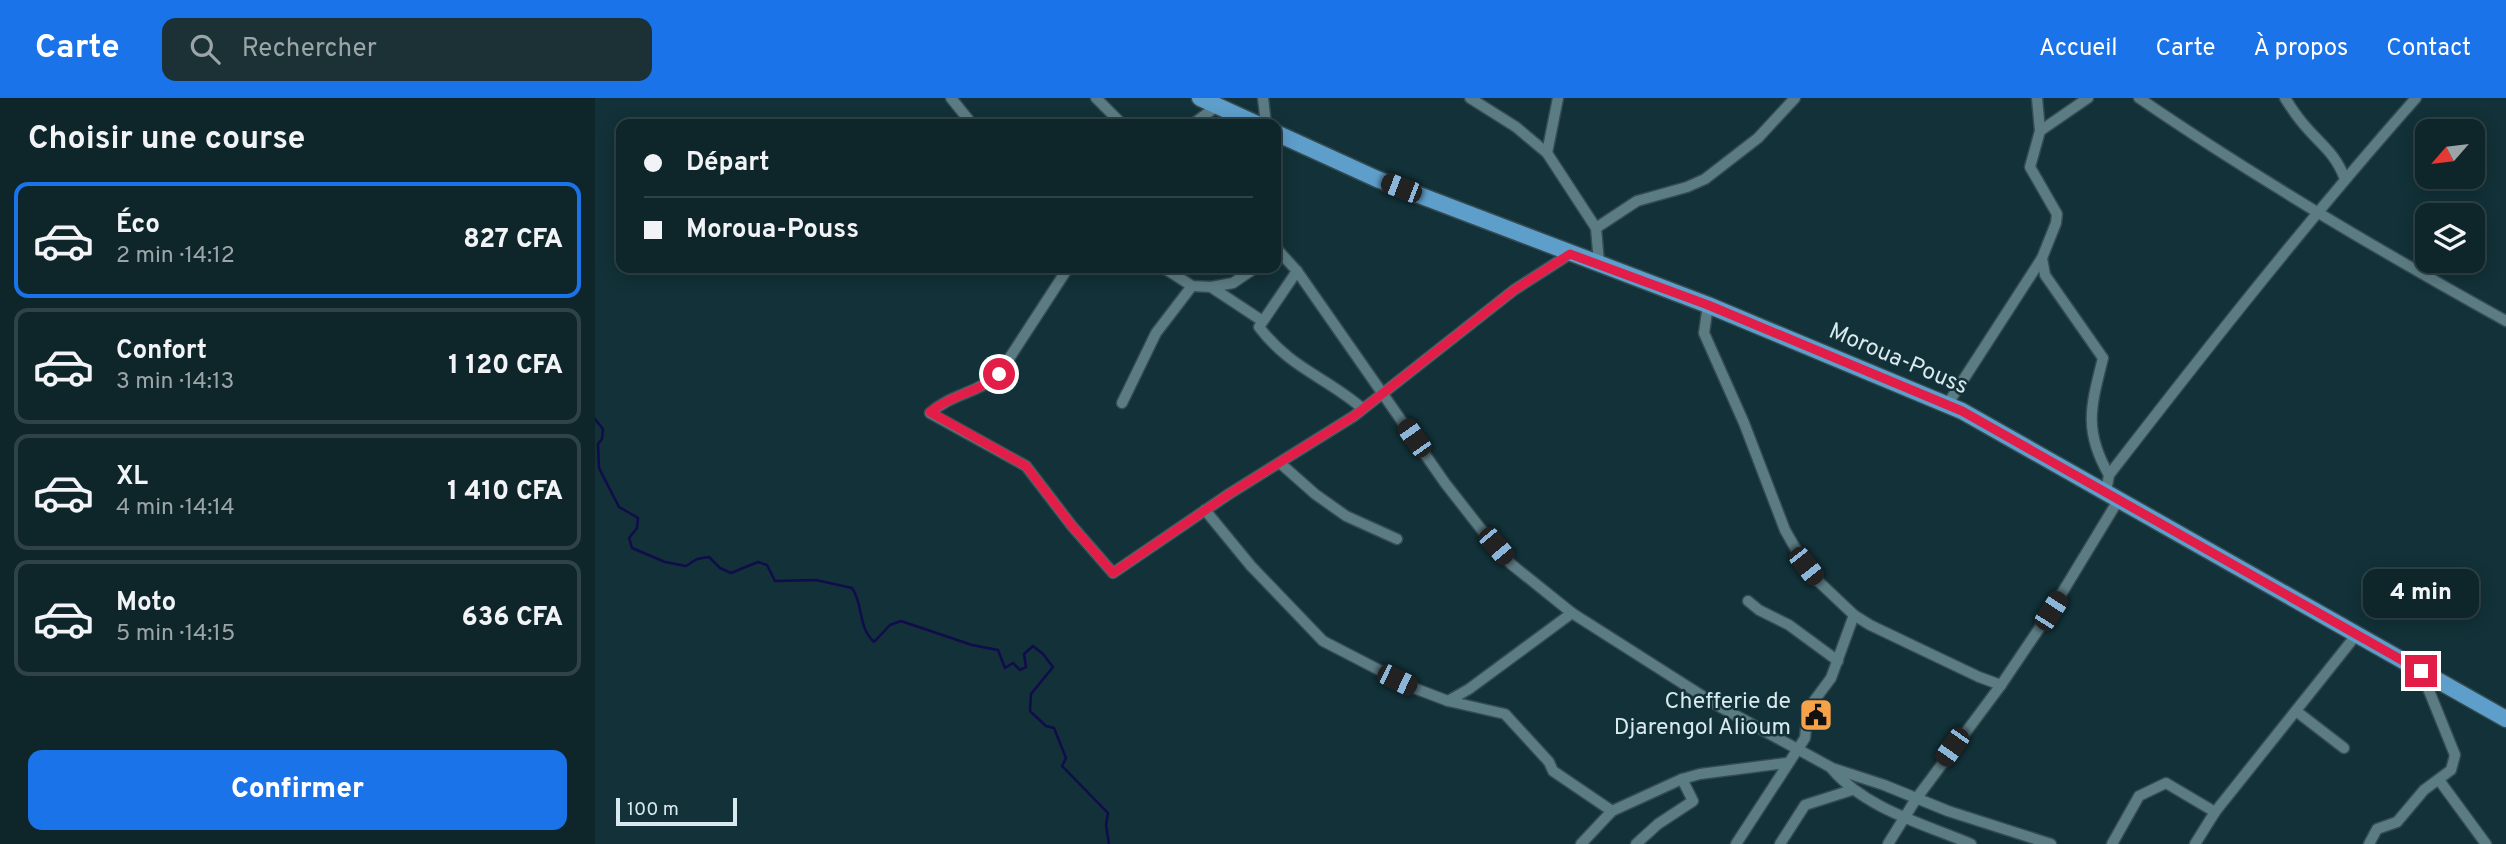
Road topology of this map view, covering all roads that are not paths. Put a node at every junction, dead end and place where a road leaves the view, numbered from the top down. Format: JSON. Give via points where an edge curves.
{"nodes":[{"id":1,"x":951,"y":98,"type":"edge"},
{"id":2,"x":1096,"y":98,"type":"edge"},
{"id":3,"x":1263,"y":98,"type":"edge"},
{"id":4,"x":1471,"y":98,"type":"edge"},
{"id":5,"x":1558,"y":98,"type":"edge"},
{"id":6,"x":1794,"y":98,"type":"edge"},
{"id":7,"x":2037,"y":98,"type":"edge"},
{"id":8,"x":2088,"y":98,"type":"edge"},
{"id":9,"x":2139,"y":98,"type":"edge"},
{"id":10,"x":2285,"y":98,"type":"edge"},
{"id":11,"x":2416,"y":98,"type":"edge"},
{"id":12,"x":1206,"y":100,"type":"edge"},
{"id":13,"x":968,"y":119,"type":"edge"},
{"id":14,"x":1117,"y":119,"type":"edge"},
{"id":15,"x":1196,"y":119,"type":"edge"},
{"id":16,"x":1246,"y":119,"type":"edge"},
{"id":17,"x":1265,"y":119,"type":"edge"},
{"id":18,"x":2040,"y":131,"type":"junction"},
{"id":19,"x":1281,"y":135,"type":"edge"},
{"id":20,"x":1547,"y":153,"type":"junction"},
{"id":21,"x":2345,"y":179,"type":"junction"},
{"id":22,"x":2315,"y":212,"type":"junction"},
{"id":23,"x":1597,"y":229,"type":"junction"},
{"id":24,"x":1281,"y":253,"type":"edge"},
{"id":25,"x":1570,"y":254,"type":"junction"},
{"id":26,"x":2042,"y":258,"type":"junction"},
{"id":27,"x":1598,"y":263,"type":"junction"},
{"id":28,"x":1297,"y":271,"type":"junction"},
{"id":29,"x":1065,"y":273,"type":"edge"},
{"id":30,"x":1172,"y":273,"type":"edge"},
{"id":31,"x":1248,"y":273,"type":"edge"},
{"id":32,"x":1192,"y":286,"type":"junction"},
{"id":33,"x":1212,"y":287,"type":"junction"},
{"id":34,"x":1708,"y":305,"type":"junction"},
{"id":35,"x":1261,"y":320,"type":"junction"},
{"id":36,"x":2506,"y":321,"type":"edge"},
{"id":37,"x":1382,"y":392,"type":"junction"},
{"id":38,"x":1122,"y":403,"type":"dead end"},
{"id":39,"x":1947,"y":405,"type":"junction"},
{"id":40,"x":1362,"y":408,"type":"junction"},
{"id":41,"x":1280,"y":463,"type":"junction"},
{"id":42,"x":2109,"y":475,"type":"junction"},
{"id":43,"x":2113,"y":496,"type":"junction"},
{"id":44,"x":1205,"y":510,"type":"junction"},
{"id":45,"x":1397,"y":539,"type":"dead end"},
{"id":46,"x":1748,"y":601,"type":"dead end"},
{"id":47,"x":1572,"y":613,"type":"junction"},
{"id":48,"x":1854,"y":615,"type":"junction"},
{"id":49,"x":2357,"y":634,"type":"junction"},
{"id":50,"x":1838,"y":661,"type":"junction"},
{"id":51,"x":2421,"y":671,"type":"junction"},
{"id":52,"x":2001,"y":685,"type":"junction"},
{"id":53,"x":1448,"y":701,"type":"junction"},
{"id":54,"x":2296,"y":711,"type":"junction"},
{"id":55,"x":2506,"y":719,"type":"edge"},
{"id":56,"x":1798,"y":747,"type":"junction"},
{"id":57,"x":2344,"y":748,"type":"dead end"},
{"id":58,"x":1786,"y":763,"type":"junction"},
{"id":59,"x":1832,"y":768,"type":"junction"},
{"id":60,"x":1682,"y":779,"type":"junction"},
{"id":61,"x":2439,"y":780,"type":"junction"},
{"id":62,"x":1852,"y":790,"type":"junction"},
{"id":63,"x":1916,"y":799,"type":"junction"},
{"id":64,"x":1612,"y":811,"type":"junction"},
{"id":65,"x":2215,"y":812,"type":"junction"},
{"id":66,"x":1905,"y":818,"type":"junction"},
{"id":67,"x":2040,"y":842,"type":"edge"},
{"id":68,"x":1581,"y":844,"type":"edge"},
{"id":69,"x":1636,"y":844,"type":"edge"},
{"id":70,"x":1736,"y":844,"type":"edge"},
{"id":71,"x":1780,"y":844,"type":"edge"},
{"id":72,"x":1888,"y":844,"type":"edge"},
{"id":73,"x":1971,"y":844,"type":"edge"},
{"id":74,"x":2051,"y":844,"type":"edge"},
{"id":75,"x":2112,"y":844,"type":"edge"},
{"id":76,"x":2195,"y":844,"type":"edge"},
{"id":77,"x":2369,"y":844,"type":"edge"},
{"id":78,"x":2486,"y":844,"type":"edge"}],
"edges":[{"from":1,"to":13,"type":"street"},
{"from":2,"to":14,"type":"street"},
{"from":3,"to":17,"type":"street"},
{"from":4,"to":20,"type":"street"},
{"from":5,"to":20,"type":"street"},
{"from":6,"to":23,"type":"street","via":[[1758,138],[1705,179],[1637,201]]},
{"from":7,"to":18,"type":"street"},
{"from":8,"to":18,"type":"street"},
{"from":9,"to":22,"type":"street"},
{"from":10,"to":21,"type":"street","via":[[2339,162]]},
{"from":11,"to":21,"type":"street"},
{"from":12,"to":15,"type":"street"},
{"from":12,"to":16,"type":"main road"},
{"from":18,"to":26,"type":"street","via":[[2030,167],[2057,214]]},
{"from":19,"to":25,"type":"main road","name":"Moroua-Pouss","via":[[1377,179]]},
{"from":20,"to":23,"type":"street"},
{"from":21,"to":22,"type":"street"},
{"from":22,"to":36,"type":"street"},
{"from":22,"to":42,"type":"street"},
{"from":23,"to":27,"type":"street"},
{"from":24,"to":28,"type":"street"},
{"from":25,"to":27,"type":"main road","name":"Moroua-Pouss"},
{"from":25,"to":37,"type":"street","via":[[1514,290]]},
{"from":26,"to":39,"type":"street"},
{"from":26,"to":42,"type":"street","via":[[2050,283],[2103,358],[2094,397],[2092,439]]},
{"from":27,"to":34,"type":"main road","name":"Moroua-Pouss"},
{"from":28,"to":35,"type":"street"},
{"from":28,"to":37,"type":"street"},
{"from":29,"to":44,"type":"street","via":[[999,374],[986,386],[949,398],[930,412],[1026,466],[1113,573]]},
{"from":30,"to":32,"type":"street"},
{"from":31,"to":33,"type":"street","via":[[1233,283]]},
{"from":32,"to":33,"type":"street"},
{"from":32,"to":38,"type":"street","via":[[1156,333]]},
{"from":33,"to":35,"type":"street"},
{"from":34,"to":39,"type":"main road","name":"Moroua-Pouss"},
{"from":34,"to":48,"type":"street","via":[[1704,333],[1785,530],[1818,581]]},
{"from":35,"to":40,"type":"street","via":[[1259,327],[1279,352]]},
{"from":37,"to":40,"type":"street"},
{"from":37,"to":47,"type":"street","via":[[1445,484],[1511,564]]},
{"from":39,"to":43,"type":"main road","name":"Moroua-Pouss"},
{"from":40,"to":41,"type":"street"},
{"from":41,"to":44,"type":"street"},
{"from":41,"to":45,"type":"street","via":[[1339,511]]},
{"from":42,"to":43,"type":"street"},
{"from":43,"to":49,"type":"main road","name":"Moroua-Pouss"},
{"from":43,"to":52,"type":"street","via":[[2089,552]]},
{"from":44,"to":53,"type":"street","via":[[1323,641]]},
{"from":46,"to":50,"type":"street"},
{"from":47,"to":53,"type":"street"},
{"from":47,"to":56,"type":"street","via":[[1715,704]]},
{"from":48,"to":50,"type":"street"},
{"from":48,"to":52,"type":"street"},
{"from":49,"to":51,"type":"main road","name":"Moroua-Pouss"},
{"from":49,"to":54,"type":"street"},
{"from":50,"to":56,"type":"street","via":[[1826,687],[1808,709],[1807,729]]},
{"from":51,"to":55,"type":"main road","name":"Moroua-Pouss"},
{"from":51,"to":61,"type":"street","via":[[2455,755],[2451,770]]},
{"from":52,"to":63,"type":"street"},
{"from":53,"to":64,"type":"street","via":[[1505,714],[1553,771]]},
{"from":54,"to":57,"type":"street"},
{"from":54,"to":65,"type":"street"},
{"from":56,"to":58,"type":"street"},
{"from":56,"to":59,"type":"street"},
{"from":58,"to":60,"type":"street"},
{"from":58,"to":70,"type":"street"},
{"from":59,"to":62,"type":"street"},
{"from":59,"to":63,"type":"street"},
{"from":60,"to":64,"type":"street"},
{"from":60,"to":69,"type":"street","via":[[1693,801]]},
{"from":61,"to":77,"type":"street","via":[[2424,790],[2397,822],[2377,830]]},
{"from":61,"to":78,"type":"street"},
{"from":62,"to":66,"type":"street"},
{"from":62,"to":71,"type":"street","via":[[1805,804]]},
{"from":63,"to":66,"type":"street"},
{"from":63,"to":67,"type":"street"},
{"from":64,"to":68,"type":"street"},
{"from":65,"to":75,"type":"street","via":[[2166,783],[2139,796]]},
{"from":65,"to":76,"type":"street"},
{"from":66,"to":72,"type":"street"},
{"from":66,"to":73,"type":"street"},
{"from":67,"to":74,"type":"street"}]}
